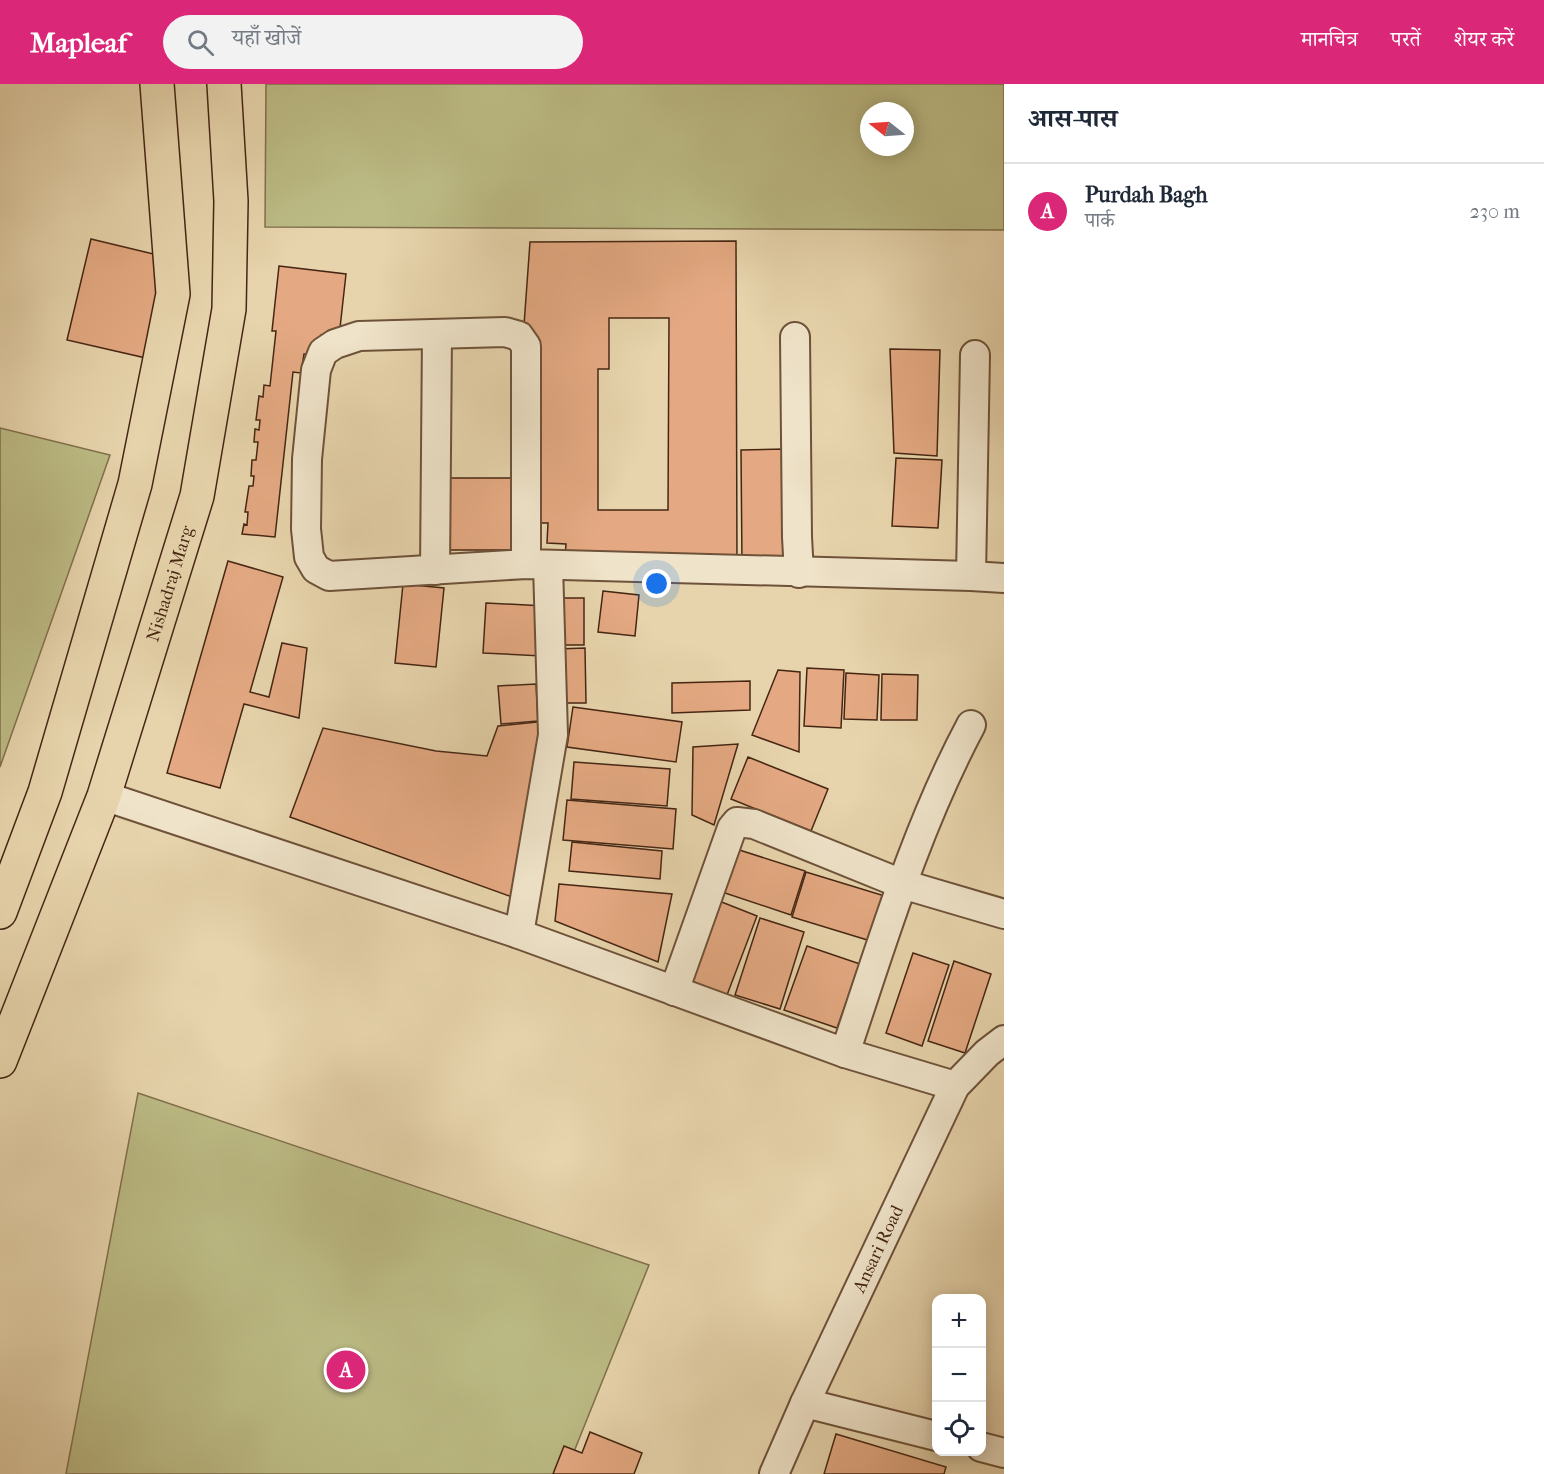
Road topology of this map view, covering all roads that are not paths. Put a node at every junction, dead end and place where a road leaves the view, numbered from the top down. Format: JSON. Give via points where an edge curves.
{"nodes":[{"id":1,"x":157,"y":84,"type":"edge"},
{"id":2,"x":224,"y":84,"type":"edge"},
{"id":3,"x":437,"y":334,"type":"junction"},
{"id":4,"x":795,"y":337,"type":"dead end"},
{"id":5,"x":975,"y":355,"type":"dead end"},
{"id":6,"x":537,"y":564,"type":"junction"},
{"id":7,"x":435,"y":570,"type":"junction"},
{"id":8,"x":799,"y":573,"type":"junction"},
{"id":9,"x":971,"y":576,"type":"junction"},
{"id":10,"x":1004,"y":578,"type":"edge"},
{"id":11,"x":971,"y":725,"type":"dead end"},
{"id":12,"x":104,"y":796,"type":"junction"},
{"id":13,"x":902,"y":884,"type":"junction"},
{"id":14,"x":0,"y":912,"type":"edge"},
{"id":15,"x":1004,"y":914,"type":"edge"},
{"id":16,"x":519,"y":934,"type":"junction"},
{"id":17,"x":674,"y":991,"type":"junction"},
{"id":18,"x":998,"y":1050,"type":"edge"},
{"id":19,"x":845,"y":1053,"type":"junction"},
{"id":20,"x":0,"y":1061,"type":"edge"},
{"id":21,"x":955,"y":1086,"type":"junction"},
{"id":22,"x":805,"y":1403,"type":"junction"},
{"id":23,"x":932,"y":1435,"type":"edge"},
{"id":24,"x":986,"y":1448,"type":"edge"},
{"id":25,"x":1004,"y":1453,"type":"edge"},
{"id":26,"x":774,"y":1474,"type":"edge"}],
"edges":[{"from":1,"to":14,"type":"main road","via":[[173,294],[135,484],[45,792]]},
{"from":2,"to":12,"type":"main road","name":"Nishadraj Marg","via":[[231,201],[229,309],[197,496]]},
{"from":3,"to":6,"type":"street","via":[[505,332],[519,336],[526,346]]},
{"from":3,"to":7,"type":"street"},
{"from":3,"to":7,"type":"street","via":[[359,336],[323,352],[316,370],[307,459],[306,529],[309,557],[316,569],[329,576]]},
{"from":4,"to":8,"type":"street"},
{"from":5,"to":9,"type":"street"},
{"from":6,"to":7,"type":"street"},
{"from":6,"to":8,"type":"street"},
{"from":6,"to":16,"type":"street","via":[[553,735]]},
{"from":8,"to":9,"type":"street"},
{"from":9,"to":10,"type":"street"},
{"from":11,"to":13,"type":"street"},
{"from":12,"to":16,"type":"street"},
{"from":12,"to":20,"type":"main road","name":"Nishadraj Marg"},
{"from":13,"to":15,"type":"street"},
{"from":13,"to":17,"type":"street","via":[[754,824],[737,822]]},
{"from":13,"to":19,"type":"street"},
{"from":16,"to":17,"type":"street"},
{"from":17,"to":19,"type":"street"},
{"from":18,"to":21,"type":"street","name":"Ansari Road"},
{"from":19,"to":21,"type":"street"},
{"from":21,"to":22,"type":"street","name":"Ansari Road"},
{"from":22,"to":23,"type":"street"},
{"from":22,"to":26,"type":"street","name":"Ansari Road"},
{"from":24,"to":25,"type":"street"}]}
